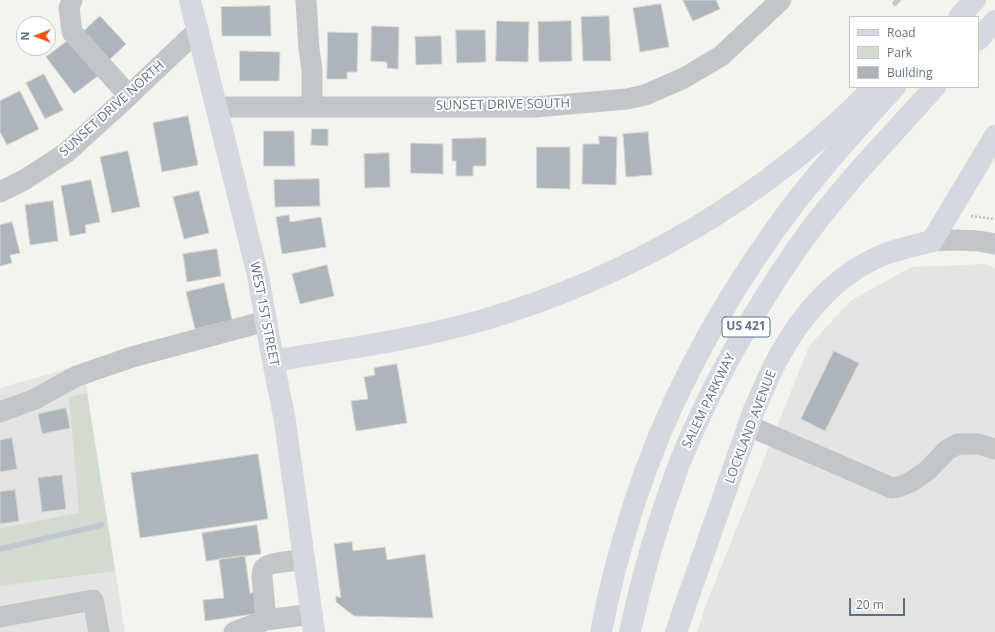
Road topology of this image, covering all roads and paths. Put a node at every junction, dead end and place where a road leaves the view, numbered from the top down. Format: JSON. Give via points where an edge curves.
{"nodes":[{"id":1,"x":72,"y":0,"type":"edge"},
{"id":2,"x":190,"y":0,"type":"edge"},
{"id":3,"x":306,"y":0,"type":"edge"},
{"id":4,"x":781,"y":0,"type":"edge"},
{"id":5,"x":975,"y":0,"type":"edge"},
{"id":6,"x":960,"y":16,"type":"edge"},
{"id":7,"x":995,"y":21,"type":"edge"},
{"id":8,"x":198,"y":30,"type":"junction"},
{"id":9,"x":979,"y":39,"type":"edge"},
{"id":10,"x":873,"y":88,"type":"edge"},
{"id":11,"x":894,"y":88,"type":"edge"},
{"id":12,"x":934,"y":88,"type":"edge"},
{"id":13,"x":129,"y":96,"type":"junction"},
{"id":14,"x":217,"y":106,"type":"junction"},
{"id":15,"x":312,"y":107,"type":"junction"},
{"id":16,"x":995,"y":136,"type":"edge"},
{"id":17,"x":0,"y":192,"type":"edge"},
{"id":18,"x":968,"y":216,"type":"dead end"},
{"id":19,"x":995,"y":219,"type":"edge"},
{"id":20,"x":932,"y":241,"type":"junction"},
{"id":21,"x":995,"y":244,"type":"edge"},
{"id":22,"x":266,"y":321,"type":"junction"},
{"id":23,"x":273,"y":361,"type":"junction"},
{"id":24,"x":0,"y":412,"type":"edge"},
{"id":25,"x":749,"y":426,"type":"junction"},
{"id":26,"x":995,"y":449,"type":"edge"},
{"id":27,"x":304,"y":560,"type":"junction"},
{"id":28,"x":0,"y":617,"type":"edge"},
{"id":29,"x":313,"y":623,"type":"edge"},
{"id":30,"x":251,"y":627,"type":"edge"},
{"id":31,"x":99,"y":632,"type":"edge"},
{"id":32,"x":600,"y":632,"type":"edge"},
{"id":33,"x":630,"y":632,"type":"edge"},
{"id":34,"x":676,"y":632,"type":"edge"}],
"edges":[{"from":1,"to":13,"type":"street","via":[[69,8],[72,32]]},
{"from":2,"to":8,"type":"main road","name":"WEST 1ST STREET"},
{"from":3,"to":15,"type":"street","via":[[312,70]]},
{"from":4,"to":15,"type":"street","name":"SUNSET DRIVE SOUTH","via":[[722,56],[684,78],[645,95],[627,99],[535,107]]},
{"from":5,"to":6,"type":"main road"},
{"from":7,"to":9,"type":"main road"},
{"from":8,"to":13,"type":"street","name":"SUNSET DRIVE NORTH"},
{"from":8,"to":14,"type":"main road","name":"WEST 1ST STREET"},
{"from":10,"to":23,"type":"main road","via":[[819,139],[745,195],[662,247],[618,269],[572,289],[481,321],[386,342]]},
{"from":11,"to":32,"type":"main road","number":"US 421","via":[[809,185],[777,226],[746,271],[695,360],[651,455],[633,506]]},
{"from":12,"to":33,"type":"main road","name":"SALEM PARKWAY","number":"US 421","via":[[823,214],[745,328],[698,419],[679,466],[647,562]]},
{"from":13,"to":17,"type":"street","name":"SUNSET DRIVE NORTH","via":[[66,152],[24,180]]},
{"from":14,"to":15,"type":"street","name":"SUNSET DRIVE SOUTH"},
{"from":14,"to":22,"type":"main road","name":"WEST 1ST STREET","via":[[258,276]]},
{"from":16,"to":20,"type":"main road"},
{"from":18,"to":19,"type":"path"},
{"from":20,"to":21,"type":"street","name":"LOCKLAND AVENUE","via":[[979,241]]},
{"from":20,"to":25,"type":"main road","name":"LOCKLAND AVENUE","via":[[887,253],[846,275],[829,289],[792,334],[766,383]]},
{"from":22,"to":23,"type":"main road","name":"WEST 1ST STREET"},
{"from":22,"to":24,"type":"street","via":[[126,359],[77,376],[33,400]]},
{"from":23,"to":27,"type":"main road","name":"WEST 1ST STREET","via":[[285,421]]},
{"from":25,"to":26,"type":"street","via":[[892,488],[911,482],[928,470],[947,450],[958,444],[978,444]]},
{"from":25,"to":34,"type":"main road","name":"LOCKLAND AVENUE"},
{"from":27,"to":29,"type":"main road","name":"WEST 1ST STREET"},
{"from":27,"to":30,"type":"street","via":[[265,566]]},
{"from":28,"to":31,"type":"street","via":[[93,600]]},
{"from":29,"to":30,"type":"street"}]}
